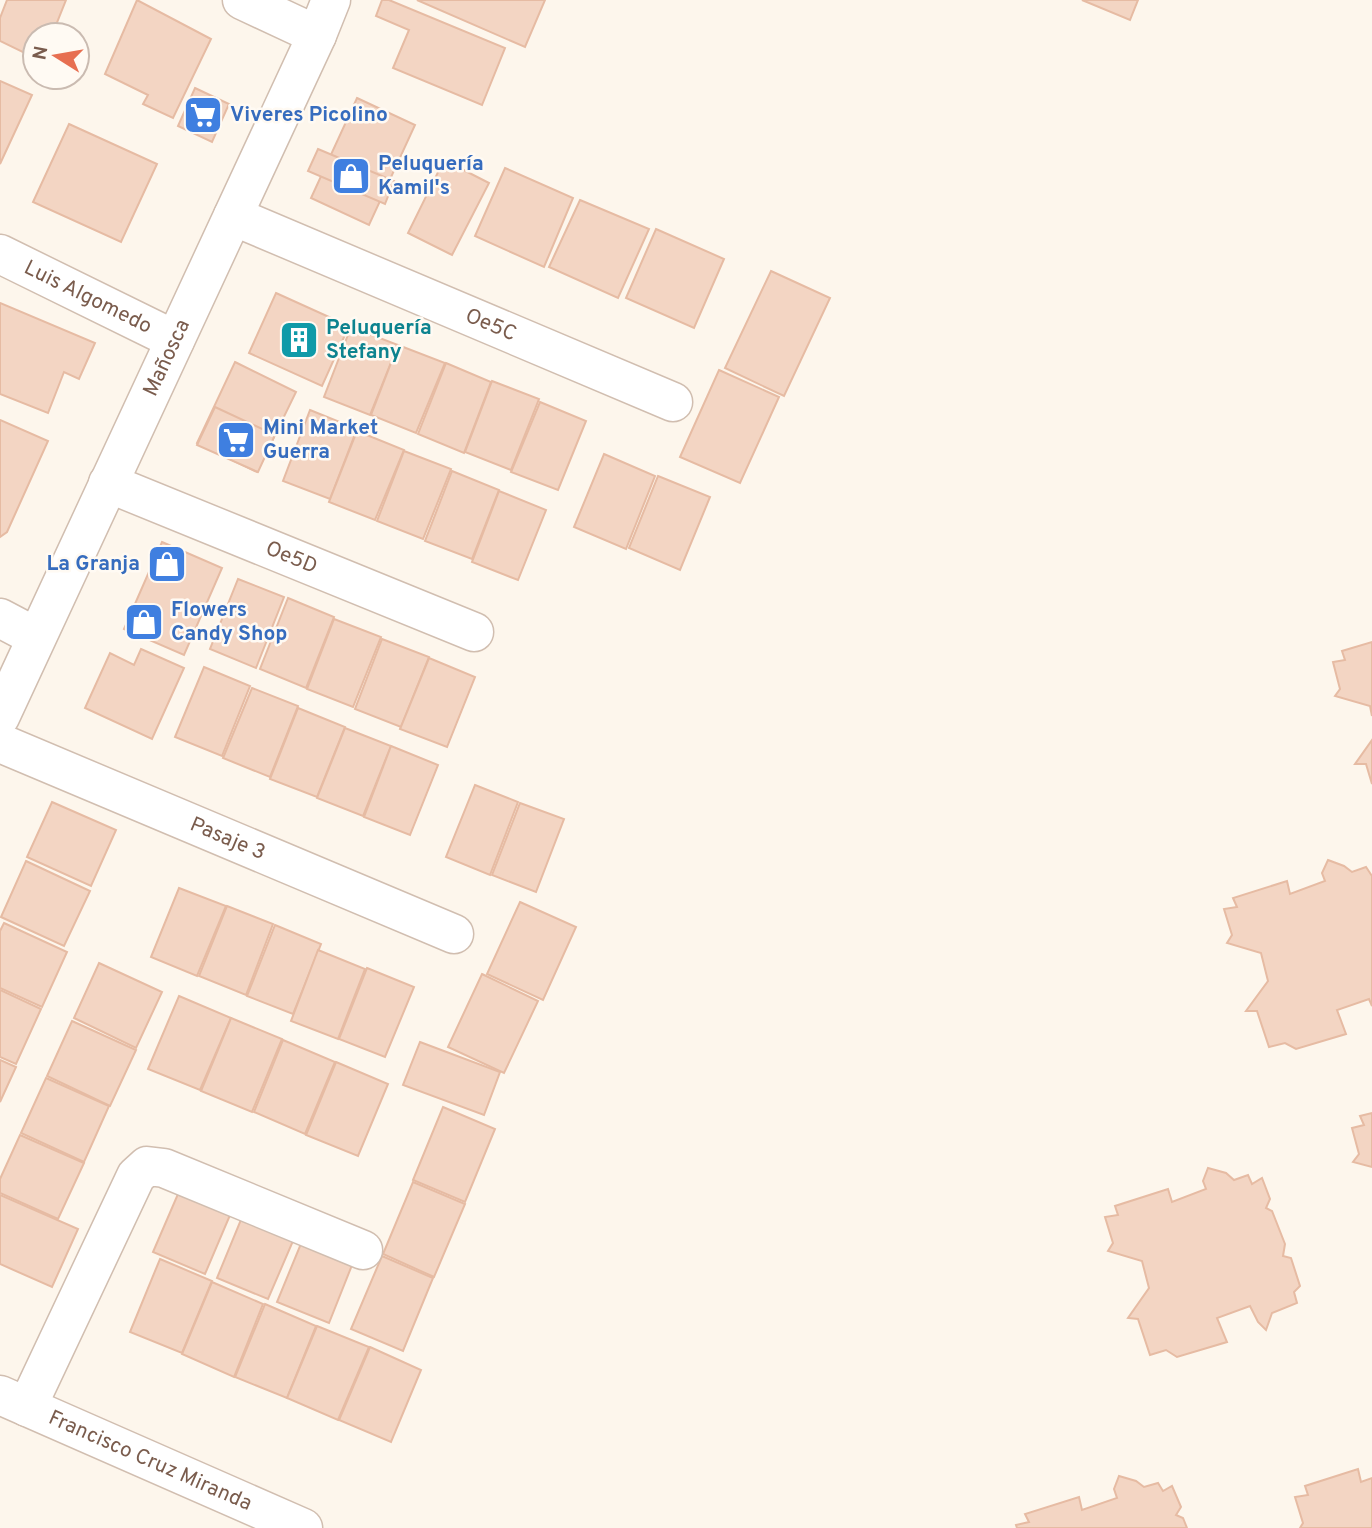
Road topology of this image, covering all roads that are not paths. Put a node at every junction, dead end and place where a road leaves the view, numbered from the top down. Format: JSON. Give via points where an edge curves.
{"nodes":[{"id":1,"x":242,"y":0,"type":"edge"},
{"id":2,"x":331,"y":0,"type":"edge"},
{"id":3,"x":317,"y":35,"type":"junction"},
{"id":4,"x":233,"y":216,"type":"junction"},
{"id":5,"x":0,"y":254,"type":"edge"},
{"id":6,"x":175,"y":340,"type":"junction"},
{"id":7,"x":673,"y":402,"type":"dead end"},
{"id":8,"x":108,"y":483,"type":"junction"},
{"id":9,"x":0,"y":618,"type":"edge"},
{"id":10,"x":474,"y":632,"type":"dead end"},
{"id":11,"x":36,"y":637,"type":"junction"},
{"id":12,"x":0,"y":717,"type":"edge"},
{"id":13,"x":0,"y":743,"type":"edge"},
{"id":14,"x":454,"y":934,"type":"dead end"},
{"id":15,"x":363,"y":1250,"type":"dead end"},
{"id":16,"x":13,"y":1401,"type":"edge"},
{"id":17,"x":303,"y":1528,"type":"edge"}],
"edges":[{"from":1,"to":3,"type":"street"},
{"from":2,"to":3,"type":"street","name":"Mañosca"},
{"from":3,"to":4,"type":"street","name":"Mañosca"},
{"from":4,"to":6,"type":"street","name":"Mañosca"},
{"from":4,"to":7,"type":"street","name":"Oe5C"},
{"from":5,"to":6,"type":"street","name":"Luis Algomedo"},
{"from":6,"to":8,"type":"street","name":"Mañosca"},
{"from":8,"to":10,"type":"street","name":"Oe5D"},
{"from":8,"to":11,"type":"street","name":"Mañosca"},
{"from":9,"to":11,"type":"street"},
{"from":11,"to":12,"type":"street","name":"Mañosca"},
{"from":13,"to":14,"type":"street","name":"Pasaje 3"},
{"from":15,"to":16,"type":"street","via":[[164,1168],[147,1166],[136,1176]]},
{"from":16,"to":17,"type":"street","name":"Francisco Cruz Miranda"}]}
